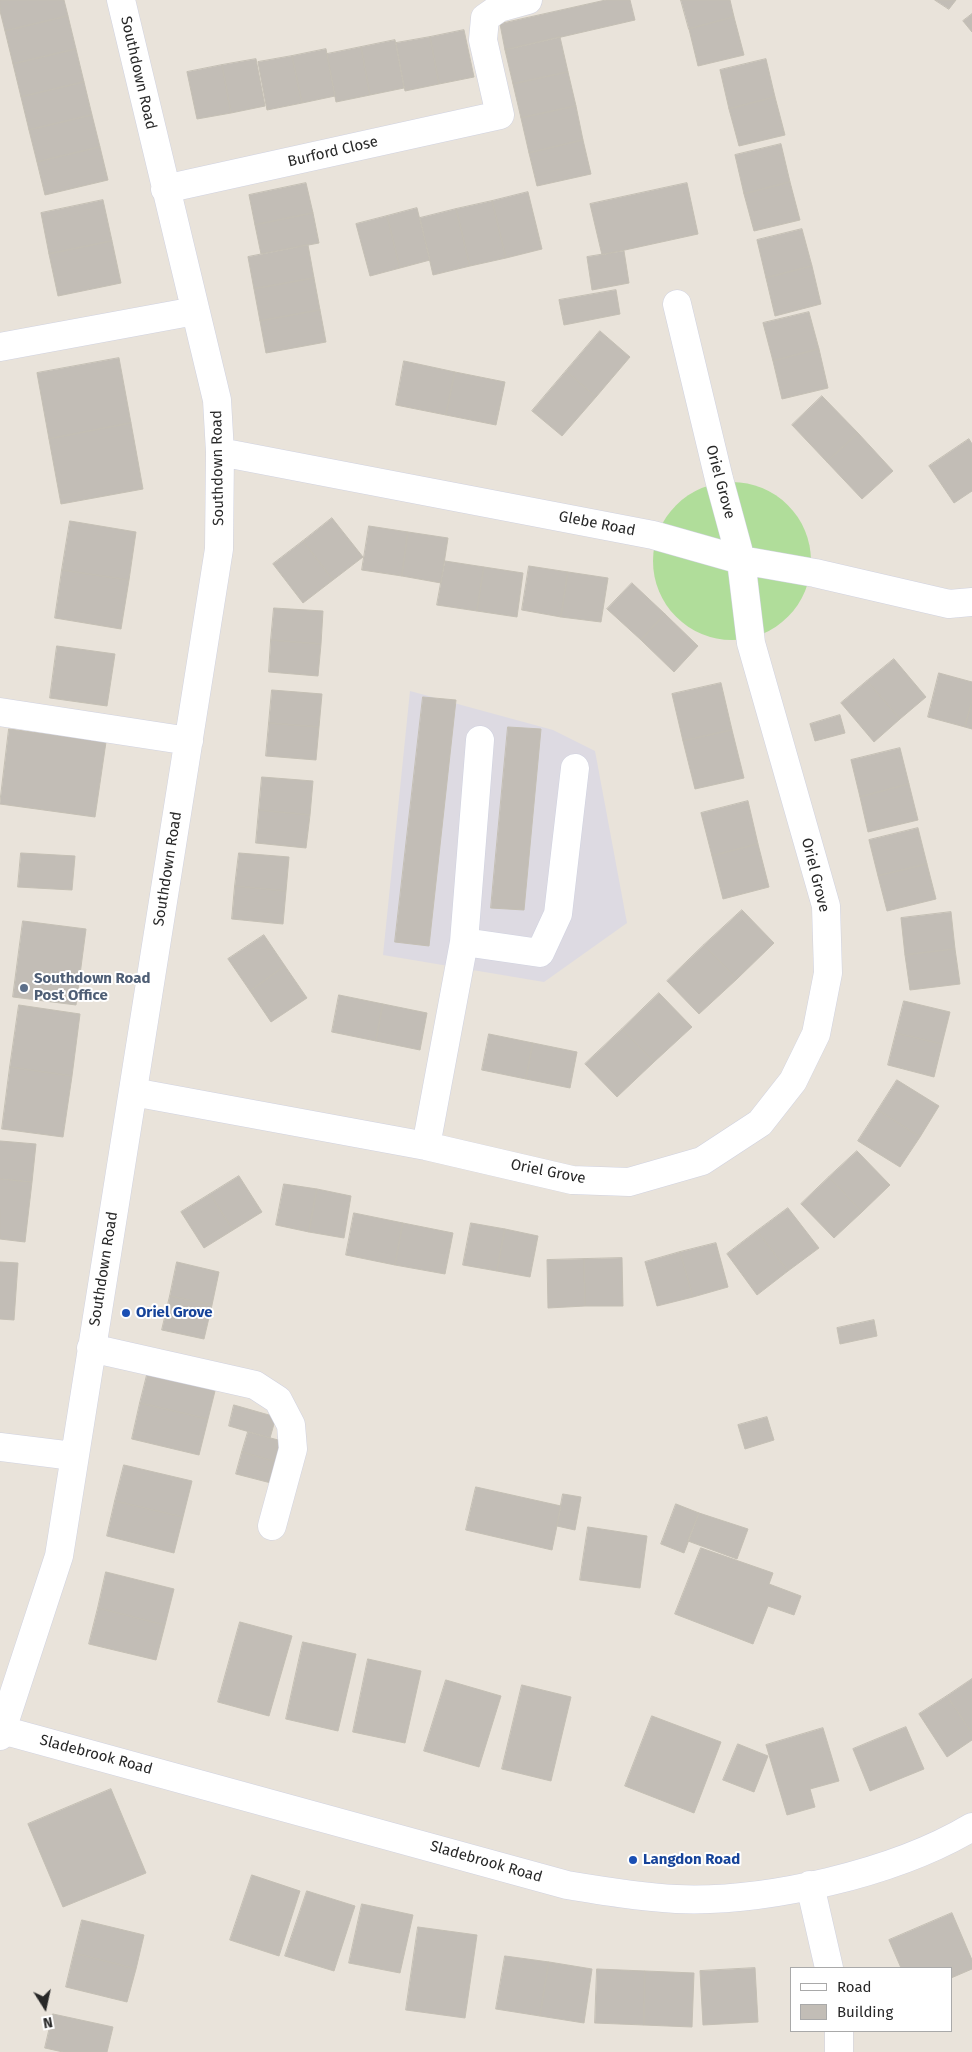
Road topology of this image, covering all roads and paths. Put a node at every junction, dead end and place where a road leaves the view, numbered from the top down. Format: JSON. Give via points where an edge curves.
{"nodes":[{"id":1,"x":122,"y":0,"type":"edge"},
{"id":2,"x":528,"y":0,"type":"edge"},
{"id":3,"x":165,"y":189,"type":"junction"},
{"id":4,"x":677,"y":304,"type":"dead end"},
{"id":5,"x":195,"y":310,"type":"junction"},
{"id":6,"x":0,"y":347,"type":"edge"},
{"id":7,"x":220,"y":452,"type":"junction"},
{"id":8,"x":742,"y":560,"type":"junction"},
{"id":9,"x":972,"y":602,"type":"edge"},
{"id":10,"x":0,"y":712,"type":"edge"},
{"id":11,"x":480,"y":740,"type":"dead end"},
{"id":12,"x":189,"y":741,"type":"junction"},
{"id":13,"x":575,"y":768,"type":"dead end"},
{"id":14,"x":464,"y":942,"type":"junction"},
{"id":15,"x":133,"y":1092,"type":"junction"},
{"id":16,"x":426,"y":1146,"type":"junction"},
{"id":17,"x":91,"y":1348,"type":"junction"},
{"id":18,"x":0,"y":1447,"type":"edge"},
{"id":19,"x":73,"y":1456,"type":"junction"},
{"id":20,"x":272,"y":1526,"type":"dead end"},
{"id":21,"x":1,"y":1733,"type":"edge"},
{"id":22,"x":972,"y":1827,"type":"edge"},
{"id":23,"x":810,"y":1885,"type":"junction"},
{"id":24,"x":828,"y":1967,"type":"edge"},
{"id":25,"x":839,"y":2032,"type":"edge"},
{"id":26,"x":839,"y":2052,"type":"edge"}],
"edges":[{"from":1,"to":3,"type":"street","name":"Southdown Road"},
{"from":2,"to":3,"type":"street","name":"Burford Close","via":[[499,8],[485,18],[483,40],[500,114]]},
{"from":3,"to":5,"type":"street","name":"Southdown Road"},
{"from":4,"to":8,"type":"street","name":"Oriel Grove"},
{"from":5,"to":6,"type":"street"},
{"from":5,"to":7,"type":"street","name":"Southdown Road","via":[[217,400]]},
{"from":7,"to":8,"type":"street","name":"Glebe Road","via":[[652,535]]},
{"from":7,"to":12,"type":"street","name":"Southdown Road","via":[[219,549]]},
{"from":8,"to":9,"type":"street","name":"Glebe Road","via":[[949,604]]},
{"from":8,"to":16,"type":"street","name":"Oriel Grove","via":[[751,643],[826,906],[828,973],[816,1034],[793,1081],[760,1122],[702,1161],[630,1182],[572,1180]]},
{"from":10,"to":12,"type":"street"},
{"from":11,"to":14,"type":"street"},
{"from":12,"to":15,"type":"street","name":"Southdown Road"},
{"from":13,"to":14,"type":"street","via":[[558,914],[540,953]]},
{"from":14,"to":16,"type":"street"},
{"from":15,"to":16,"type":"street","name":"Oriel Grove"},
{"from":15,"to":17,"type":"street","name":"Southdown Road"},
{"from":17,"to":19,"type":"street","name":"Southdown Road"},
{"from":17,"to":20,"type":"street","via":[[255,1385],[278,1400],[291,1425],[293,1450]]},
{"from":18,"to":19,"type":"street"},
{"from":19,"to":21,"type":"street","name":"Southdown Road","via":[[59,1556]]},
{"from":21,"to":23,"type":"street","name":"Sladebrook Road","via":[[567,1885],[678,1899],[726,1897]]},
{"from":22,"to":23,"type":"street","name":"Sladebrook Road","via":[[901,1860]]},
{"from":23,"to":24,"type":"street"},
{"from":25,"to":26,"type":"street"}]}
